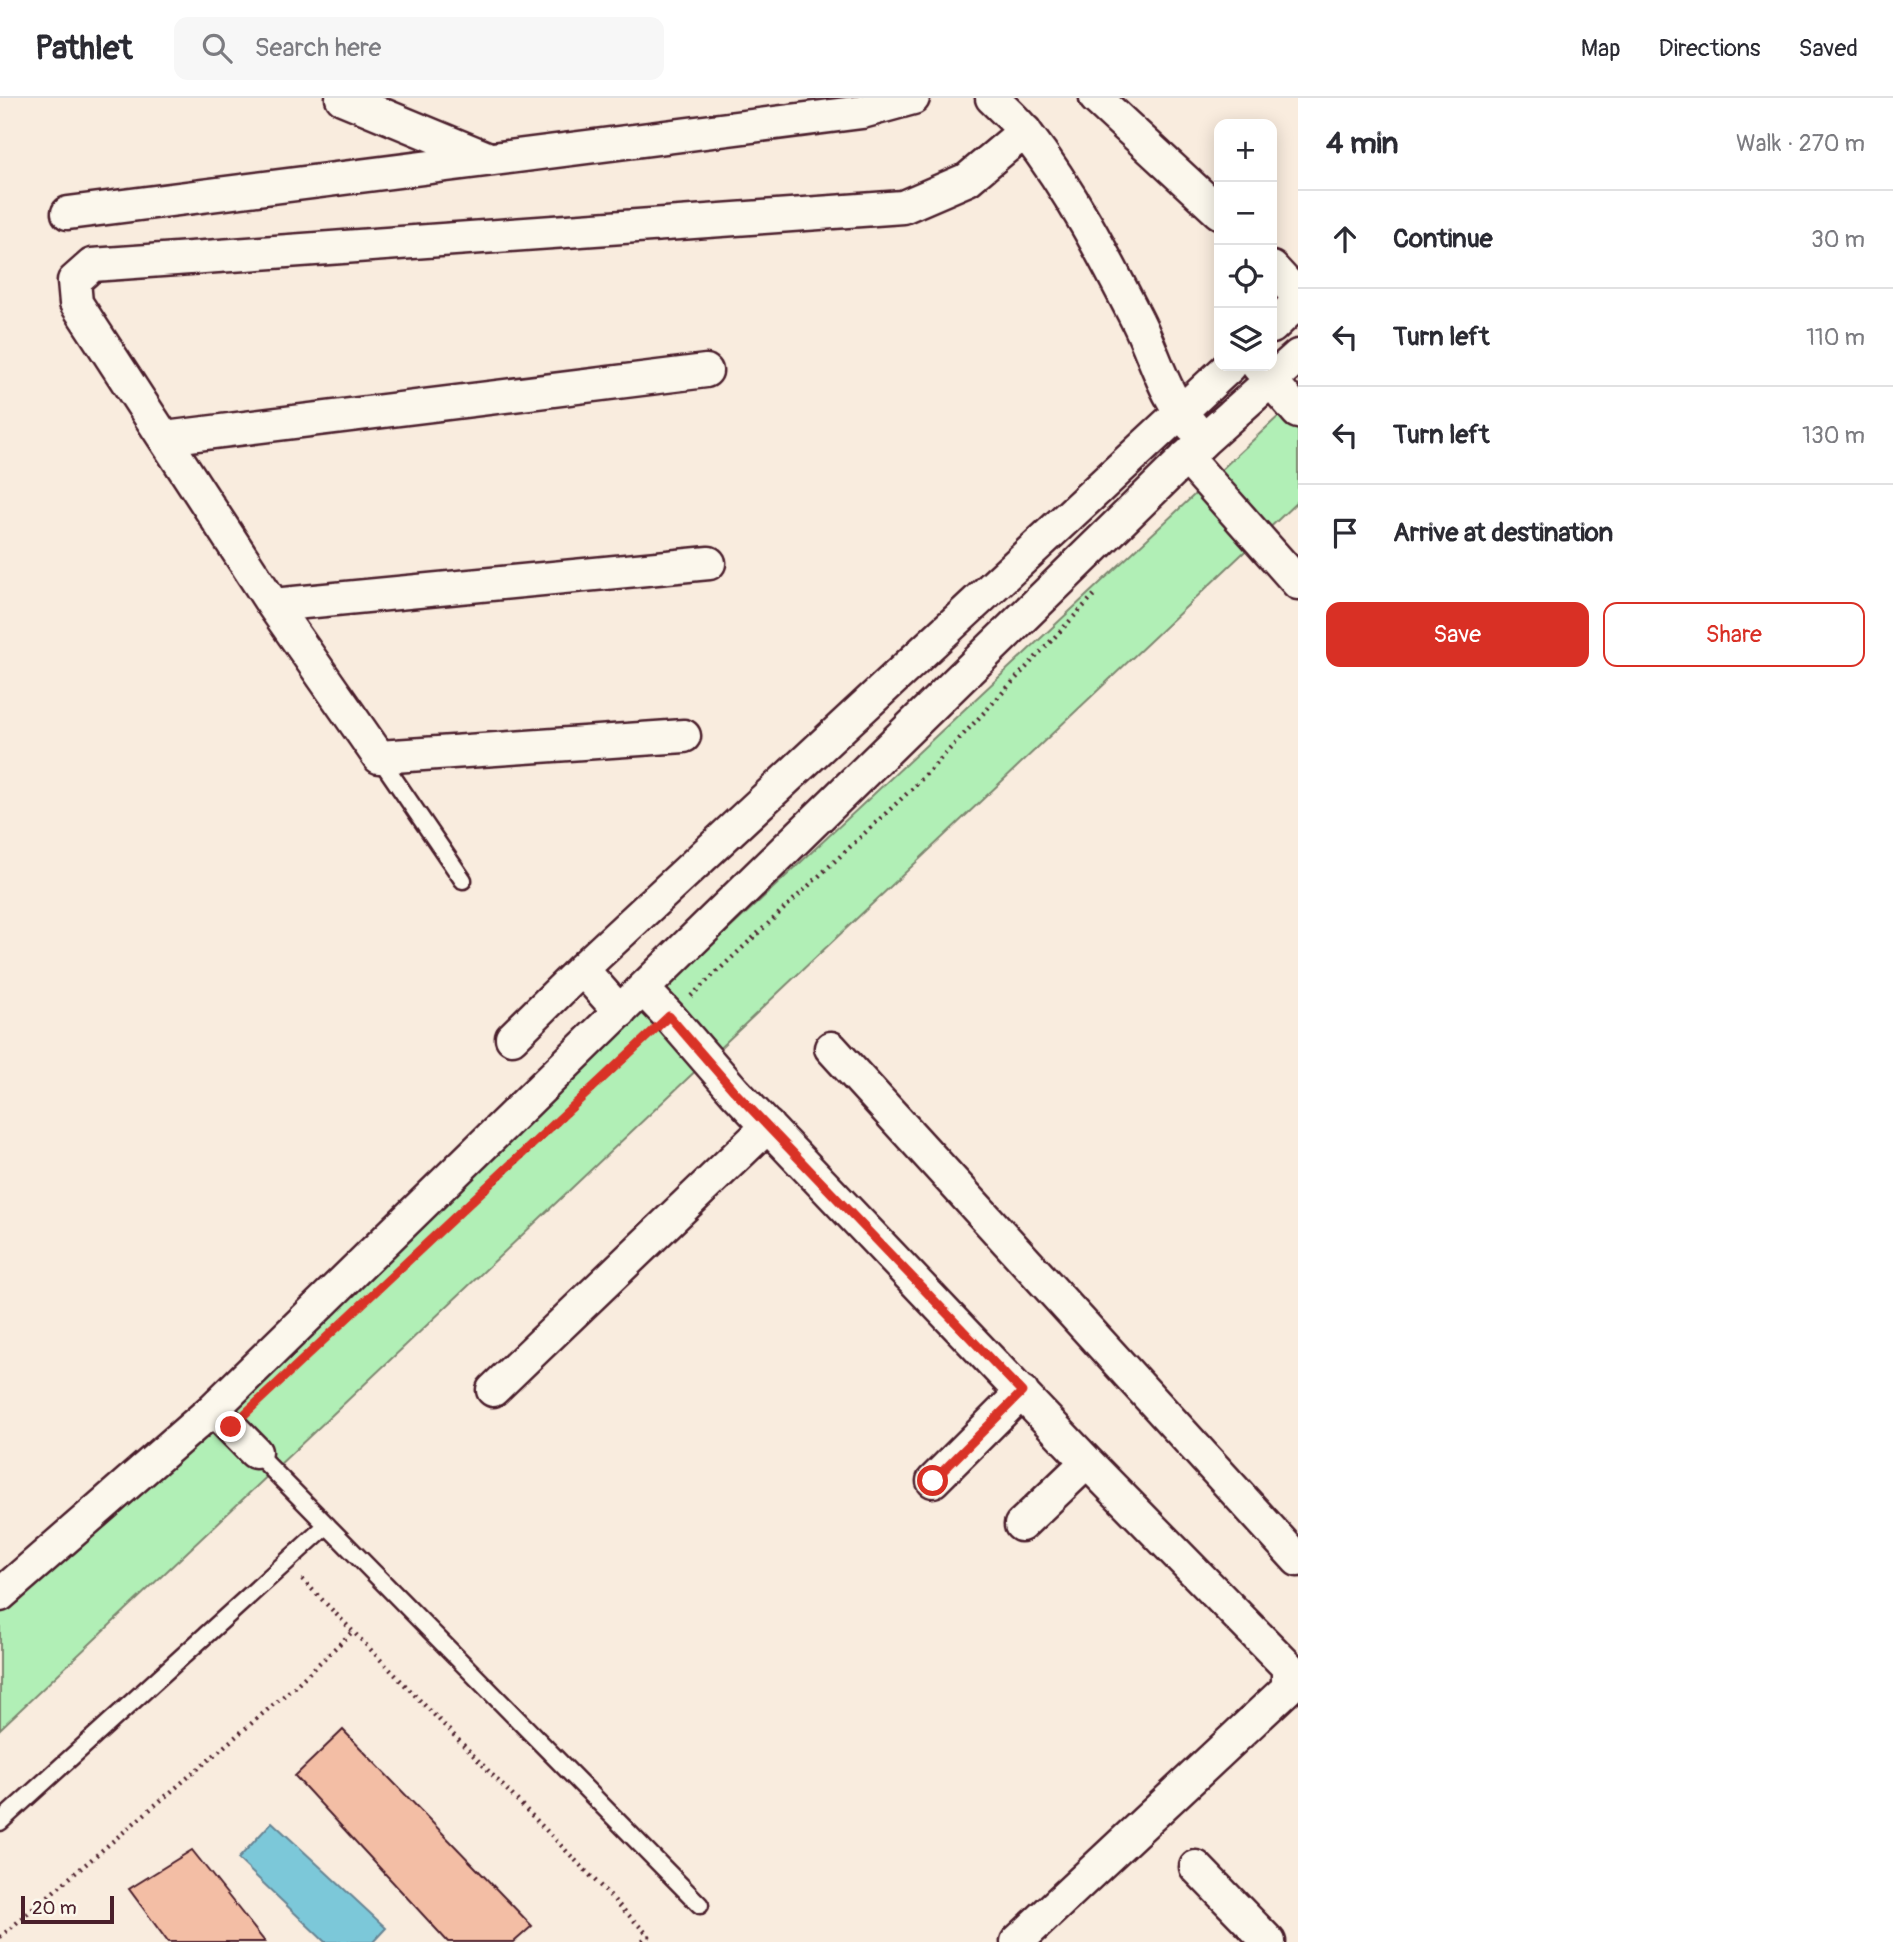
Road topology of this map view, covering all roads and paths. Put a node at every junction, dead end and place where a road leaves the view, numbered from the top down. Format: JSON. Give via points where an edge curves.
{"nodes":[{"id":1,"x":342,"y":98,"type":"edge"},
{"id":2,"x":827,"y":98,"type":"edge"},
{"id":3,"x":913,"y":98,"type":"edge"},
{"id":4,"x":992,"y":98,"type":"edge"},
{"id":5,"x":1096,"y":98,"type":"edge"},
{"id":6,"x":862,"y":112,"type":"junction"},
{"id":7,"x":1025,"y":131,"type":"junction"},
{"id":8,"x":488,"y":158,"type":"junction"},
{"id":9,"x":1214,"y":207,"type":"edge"},
{"id":10,"x":68,"y":213,"type":"dead end"},
{"id":11,"x":1277,"y":273,"type":"edge"},
{"id":12,"x":1298,"y":296,"type":"edge"},
{"id":13,"x":1298,"y":302,"type":"edge"},
{"id":14,"x":1277,"y":322,"type":"edge"},
{"id":15,"x":1298,"y":356,"type":"edge"},
{"id":16,"x":706,"y":371,"type":"dead end"},
{"id":17,"x":1224,"y":371,"type":"edge"},
{"id":18,"x":1265,"y":374,"type":"edge"},
{"id":19,"x":1178,"y":411,"type":"junction"},
{"id":20,"x":1298,"y":412,"type":"edge"},
{"id":21,"x":165,"y":438,"type":"junction"},
{"id":22,"x":1195,"y":449,"type":"junction"},
{"id":23,"x":709,"y":563,"type":"dead end"},
{"id":24,"x":1298,"y":583,"type":"edge"},
{"id":25,"x":1101,"y":587,"type":"dead end"},
{"id":26,"x":273,"y":605,"type":"junction"},
{"id":27,"x":684,"y":736,"type":"dead end"},
{"id":28,"x":379,"y":757,"type":"junction"},
{"id":29,"x":463,"y":880,"type":"dead end"},
{"id":30,"x":582,"y":969,"type":"junction"},
{"id":31,"x":643,"y":989,"type":"junction"},
{"id":32,"x":620,"y":1012,"type":"junction"},
{"id":33,"x":669,"y":1016,"type":"junction"},
{"id":34,"x":512,"y":1038,"type":"dead end"},
{"id":35,"x":831,"y":1048,"type":"dead end"},
{"id":36,"x":768,"y":1126,"type":"junction"},
{"id":37,"x":475,"y":1200,"type":"dead end"},
{"id":38,"x":493,"y":1390,"type":"dead end"},
{"id":39,"x":1022,"y":1392,"type":"junction"},
{"id":40,"x":214,"y":1409,"type":"junction"},
{"id":41,"x":256,"y":1452,"type":"joint"},
{"id":42,"x":1087,"y":1462,"type":"junction"},
{"id":43,"x":933,"y":1481,"type":"dead end"},
{"id":44,"x":327,"y":1525,"type":"junction"},
{"id":45,"x":1021,"y":1525,"type":"dead end"},
{"id":46,"x":47,"y":1553,"type":"junction"},
{"id":47,"x":1298,"y":1560,"type":"edge"},
{"id":48,"x":287,"y":1563,"type":"junction"},
{"id":49,"x":0,"y":1567,"type":"edge"},
{"id":50,"x":0,"y":1595,"type":"edge"},
{"id":51,"x":352,"y":1632,"type":"junction"},
{"id":52,"x":0,"y":1822,"type":"edge"},
{"id":53,"x":1196,"y":1867,"type":"dead end"},
{"id":54,"x":700,"y":1905,"type":"dead end"},
{"id":55,"x":0,"y":1937,"type":"edge"},
{"id":56,"x":640,"y":1942,"type":"edge"},
{"id":57,"x":1017,"y":1942,"type":"edge"},
{"id":58,"x":1269,"y":1942,"type":"edge"}],
"edges":[{"from":1,"to":8,"type":"street"},
{"from":2,"to":6,"type":"street"},
{"from":3,"to":6,"type":"street"},
{"from":4,"to":7,"type":"street"},
{"from":5,"to":9,"type":"street"},
{"from":6,"to":8,"type":"street"},
{"from":7,"to":19,"type":"street","via":[[1095,237]]},
{"from":7,"to":21,"type":"street","via":[[968,179],[903,207],[92,265],[74,281],[76,303]]},
{"from":8,"to":10,"type":"street"},
{"from":11,"to":12,"type":"street"},
{"from":13,"to":14,"type":"street"},
{"from":15,"to":18,"type":"street"},
{"from":16,"to":21,"type":"street"},
{"from":17,"to":19,"type":"street"},
{"from":18,"to":20,"type":"street"},
{"from":18,"to":22,"type":"street"},
{"from":19,"to":22,"type":"street"},
{"from":19,"to":30,"type":"street"},
{"from":21,"to":26,"type":"street"},
{"from":22,"to":24,"type":"street"},
{"from":22,"to":31,"type":"street"},
{"from":23,"to":26,"type":"street"},
{"from":25,"to":33,"type":"path","via":[[915,785]]},
{"from":26,"to":28,"type":"street"},
{"from":27,"to":28,"type":"street"},
{"from":28,"to":29,"type":"lane"},
{"from":30,"to":32,"type":"street"},
{"from":30,"to":34,"type":"street"},
{"from":31,"to":32,"type":"street"},
{"from":31,"to":33,"type":"street"},
{"from":32,"to":40,"type":"street"},
{"from":33,"to":36,"type":"street"},
{"from":33,"to":37,"type":"path"},
{"from":35,"to":47,"type":"street"},
{"from":36,"to":38,"type":"street"},
{"from":36,"to":39,"type":"street"},
{"from":39,"to":42,"type":"street"},
{"from":39,"to":43,"type":"street"},
{"from":40,"to":41,"type":"street"},
{"from":40,"to":46,"type":"street"},
{"from":41,"to":44,"type":"lane"},
{"from":42,"to":45,"type":"street"},
{"from":42,"to":57,"type":"street","via":[[1288,1667],[1288,1688]]},
{"from":44,"to":48,"type":"lane"},
{"from":44,"to":54,"type":"lane"},
{"from":46,"to":49,"type":"street"},
{"from":46,"to":50,"type":"street"},
{"from":48,"to":51,"type":"path"},
{"from":48,"to":52,"type":"lane"},
{"from":51,"to":55,"type":"path","via":[[283,1697]]},
{"from":51,"to":56,"type":"path","via":[[649,1936]]},
{"from":53,"to":58,"type":"street"}]}
